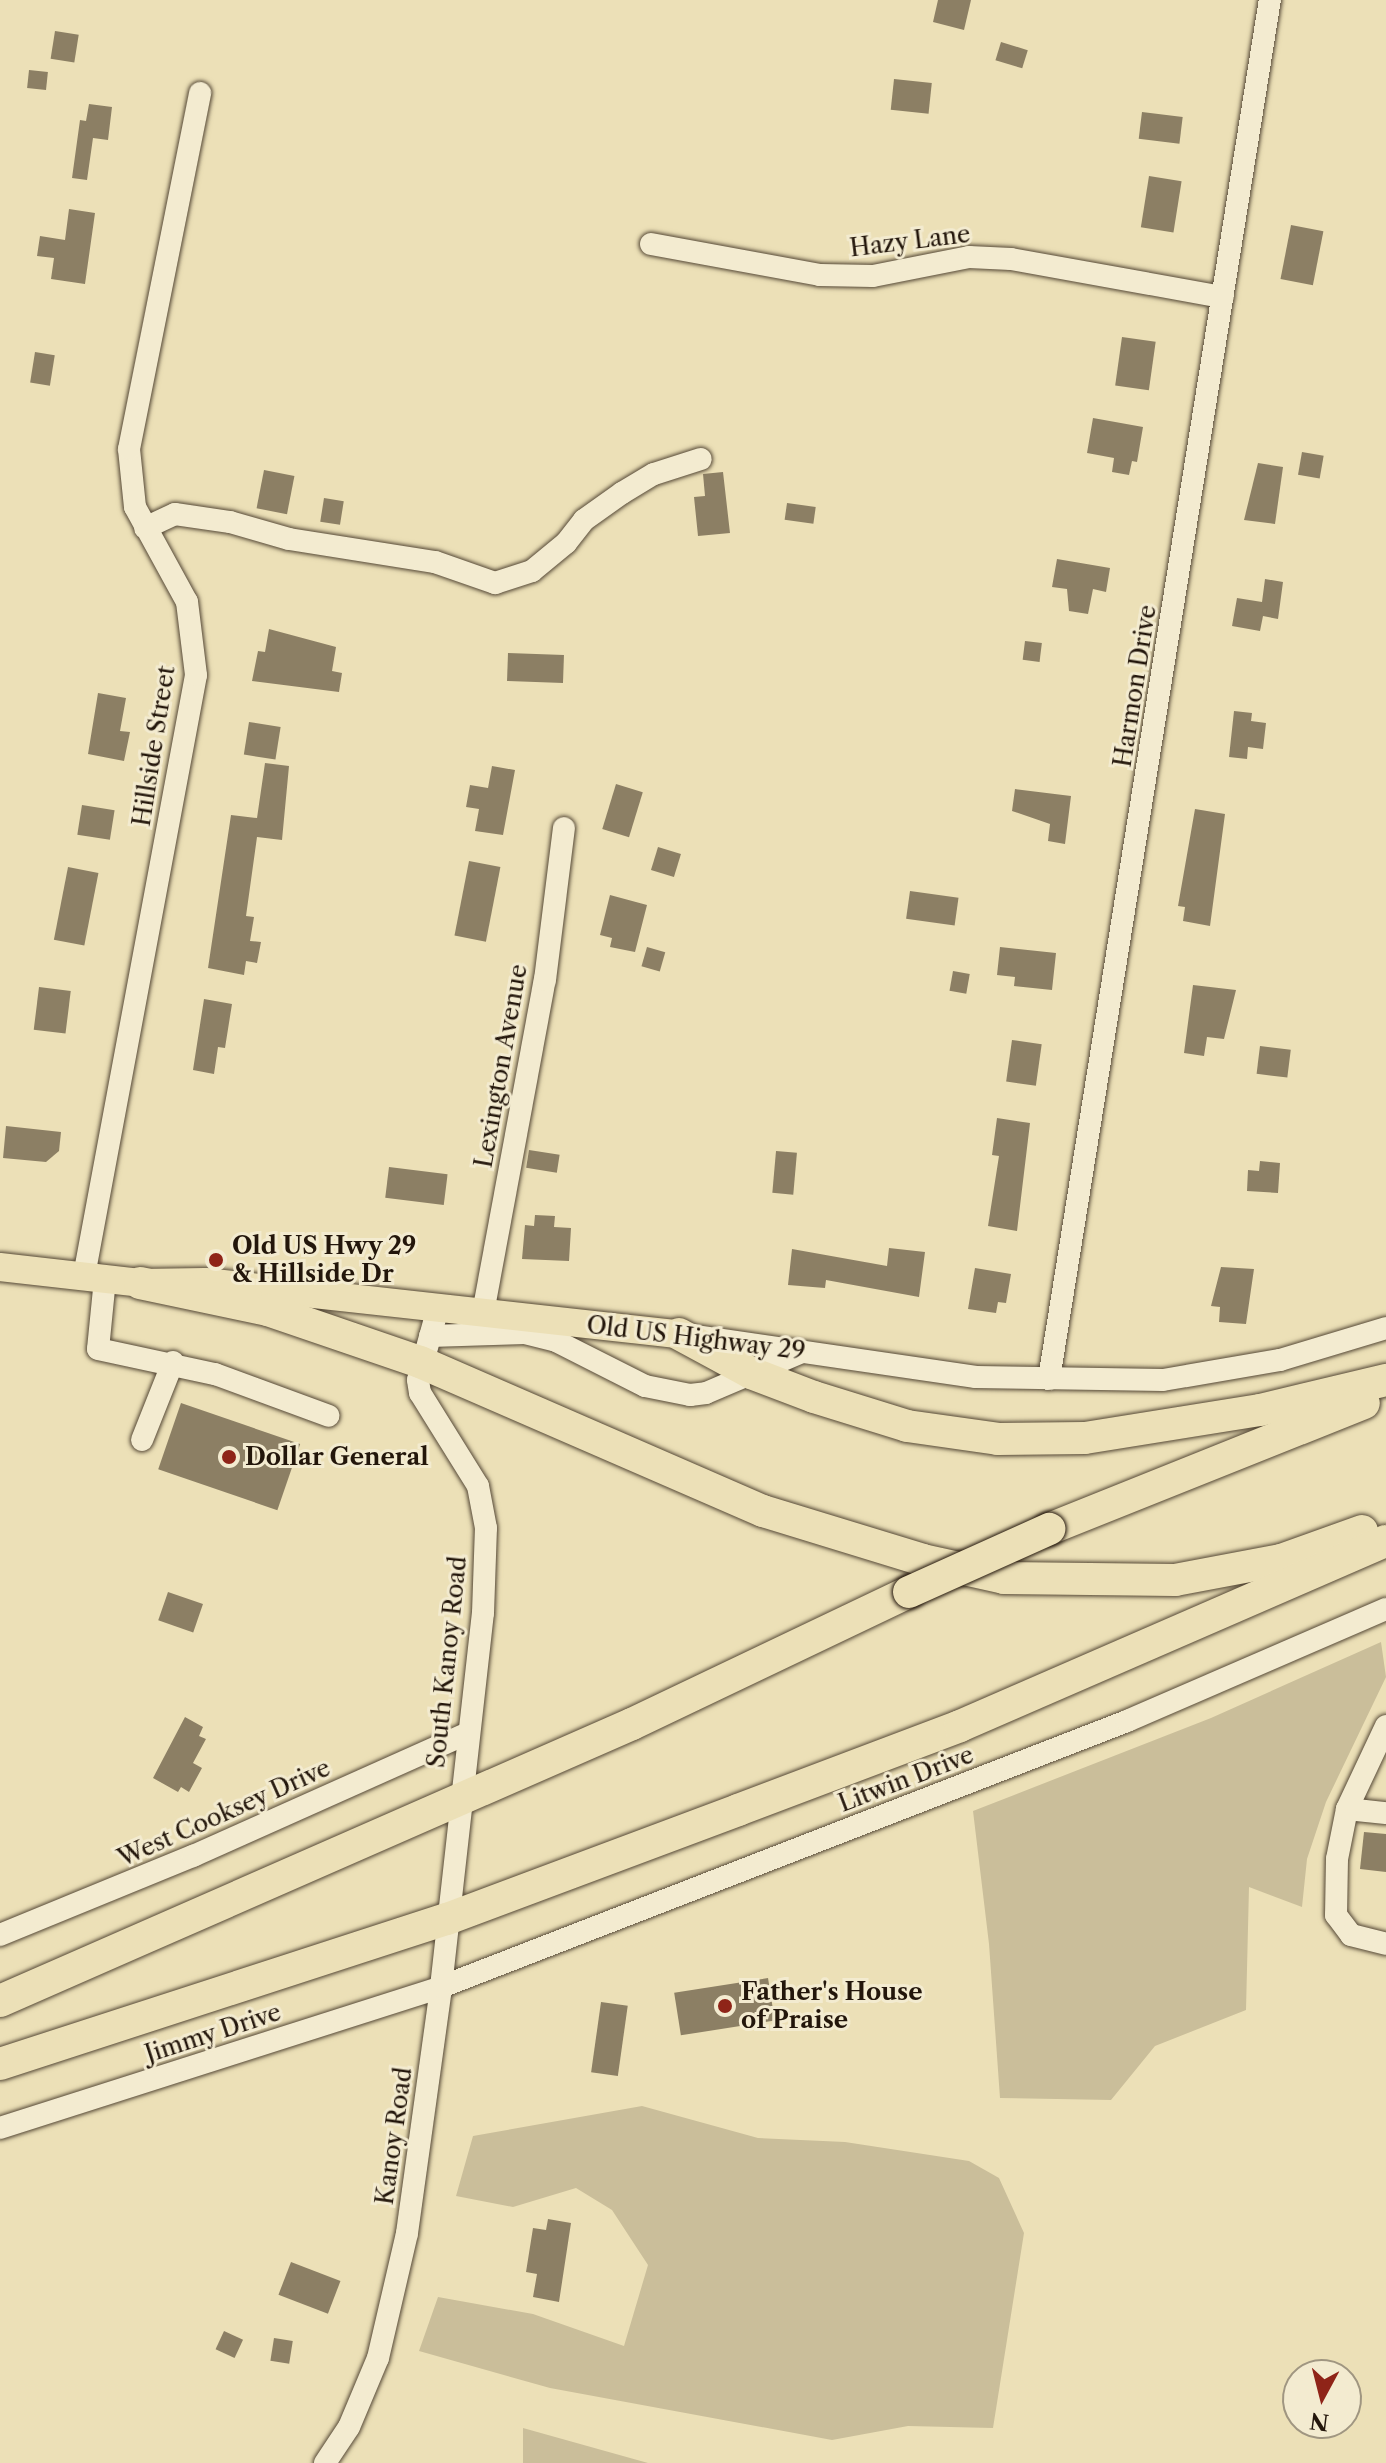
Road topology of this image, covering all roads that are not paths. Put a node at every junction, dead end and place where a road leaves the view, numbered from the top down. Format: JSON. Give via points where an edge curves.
{"nodes":[{"id":1,"x":1270,"y":0,"type":"edge"},
{"id":2,"x":200,"y":93,"type":"dead end"},
{"id":3,"x":651,"y":244,"type":"dead end"},
{"id":4,"x":1223,"y":297,"type":"junction"},
{"id":5,"x":701,"y":459,"type":"dead end"},
{"id":6,"x":145,"y":528,"type":"junction"},
{"id":7,"x":564,"y":828,"type":"dead end"},
{"id":8,"x":0,"y":1267,"type":"edge"},
{"id":9,"x":94,"y":1278,"type":"junction"},
{"id":10,"x":140,"y":1283,"type":"junction"},
{"id":11,"x":438,"y":1308,"type":"junction"},
{"id":12,"x":483,"y":1313,"type":"junction"},
{"id":13,"x":1386,"y":1328,"type":"edge"},
{"id":14,"x":679,"y":1334,"type":"junction"},
{"id":15,"x":425,"y":1349,"type":"junction"},
{"id":16,"x":803,"y":1352,"type":"junction"},
{"id":17,"x":173,"y":1362,"type":"junction"},
{"id":18,"x":751,"y":1373,"type":"junction"},
{"id":19,"x":1049,"y":1379,"type":"junction"},
{"id":20,"x":1386,"y":1380,"type":"edge"},
{"id":21,"x":1386,"y":1395,"type":"edge"},
{"id":22,"x":329,"y":1416,"type":"dead end"},
{"id":23,"x":142,"y":1440,"type":"dead end"},
{"id":24,"x":1386,"y":1522,"type":"edge"},
{"id":25,"x":1386,"y":1541,"type":"edge"},
{"id":26,"x":1386,"y":1609,"type":"edge"},
{"id":27,"x":1386,"y":1726,"type":"edge"},
{"id":28,"x":466,"y":1734,"type":"junction"},
{"id":29,"x":458,"y":1801,"type":"junction"},
{"id":30,"x":1347,"y":1809,"type":"junction"},
{"id":31,"x":1386,"y":1813,"type":"edge"},
{"id":32,"x":447,"y":1919,"type":"junction"},
{"id":33,"x":0,"y":1935,"type":"edge"},
{"id":34,"x":1386,"y":1944,"type":"edge"},
{"id":35,"x":441,"y":1987,"type":"junction"},
{"id":36,"x":0,"y":2001,"type":"edge"},
{"id":37,"x":0,"y":2064,"type":"edge"},
{"id":38,"x":0,"y":2128,"type":"edge"},
{"id":39,"x":325,"y":2463,"type":"edge"}],
"edges":[{"from":1,"to":4,"type":"street","name":"Harmon Drive"},
{"from":2,"to":6,"type":"street","name":"Hillside Street","via":[[129,449],[135,507]]},
{"from":3,"to":4,"type":"street","name":"Hazy Lane","via":[[820,275],[873,276],[969,257],[1011,259]]},
{"from":4,"to":19,"type":"street","name":"Harmon Drive"},
{"from":5,"to":6,"type":"street","via":[[633,486],[584,520],[532,571],[495,583],[435,562],[289,539],[230,522],[175,514]]},
{"from":6,"to":9,"type":"street","name":"Hillside Street","via":[[187,602],[196,675]]},
{"from":7,"to":12,"type":"street","name":"Lexington Avenue","via":[[545,980]]},
{"from":8,"to":9,"type":"main road","name":"Old US Highway 29"},
{"from":9,"to":10,"type":"main road","name":"Old US Highway 29"},
{"from":9,"to":17,"type":"street","name":"Hillside Street","via":[[98,1349]]},
{"from":10,"to":11,"type":"main road","name":"Old US Highway 29","via":[[205,1282]]},
{"from":10,"to":15,"type":"highway"},
{"from":11,"to":12,"type":"main road","name":"Old US Highway 29"},
{"from":11,"to":15,"type":"street","name":"South Kanoy Road"},
{"from":12,"to":14,"type":"main road","name":"Old US Highway 29"},
{"from":13,"to":19,"type":"street","name":"Old US Highway 29","via":[[1280,1360],[1163,1380]]},
{"from":14,"to":16,"type":"street","name":"Old US Highway 29"},
{"from":14,"to":18,"type":"highway"},
{"from":15,"to":18,"type":"street","via":[[525,1333],[556,1341],[671,1394],[706,1393]]},
{"from":15,"to":24,"type":"highway","via":[[763,1511],[923,1560],[1004,1578],[1175,1580],[1281,1560]]},
{"from":15,"to":28,"type":"street","name":"South Kanoy Road","via":[[420,1393],[478,1486],[486,1528],[483,1613]]},
{"from":16,"to":18,"type":"street"},
{"from":16,"to":19,"type":"street","name":"Old US Highway 29","via":[[976,1377]]},
{"from":17,"to":22,"type":"street"},
{"from":17,"to":23,"type":"street"},
{"from":18,"to":20,"type":"highway","via":[[907,1426],[998,1439],[1085,1438],[1260,1410]]},
{"from":21,"to":29,"type":"highway","bridge":true,"via":[[1049,1529]]},
{"from":25,"to":32,"type":"highway","via":[[960,1726]]},
{"from":26,"to":35,"type":"street","name":"Litwin Drive","via":[[1127,1721]]},
{"from":27,"to":30,"type":"street"},
{"from":28,"to":29,"type":"street","name":"South Kanoy Road"},
{"from":28,"to":33,"type":"street","name":"West Cooksey Drive"},
{"from":29,"to":32,"type":"street","name":"Kanoy Road"},
{"from":29,"to":36,"type":"highway"},
{"from":30,"to":31,"type":"street"},
{"from":30,"to":34,"type":"street","via":[[1337,1859],[1336,1915],[1351,1935]]},
{"from":32,"to":35,"type":"street","name":"Kanoy Road"},
{"from":32,"to":37,"type":"highway"},
{"from":35,"to":38,"type":"street","name":"Jimmy Drive"},
{"from":35,"to":39,"type":"street","name":"Kanoy Road","via":[[407,2233],[378,2358],[349,2427]]}]}
